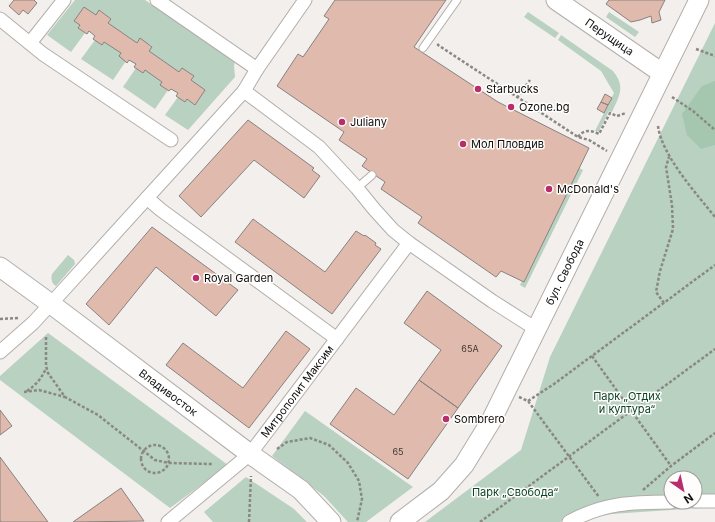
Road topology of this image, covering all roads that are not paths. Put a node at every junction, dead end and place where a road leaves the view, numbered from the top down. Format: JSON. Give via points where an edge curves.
{"nodes":[{"id":1,"x":64,"y":0,"type":"edge"},
{"id":2,"x":157,"y":0,"type":"edge"},
{"id":3,"x":305,"y":0,"type":"edge"},
{"id":4,"x":457,"y":0,"type":"edge"},
{"id":5,"x":556,"y":0,"type":"edge"},
{"id":6,"x":699,"y":0,"type":"edge"},
{"id":7,"x":0,"y":19,"type":"edge"},
{"id":8,"x":30,"y":42,"type":"junction"},
{"id":9,"x":423,"y":48,"type":"dead end"},
{"id":10,"x":257,"y":69,"type":"junction"},
{"id":11,"x":662,"y":73,"type":"junction"},
{"id":12,"x":244,"y":91,"type":"junction"},
{"id":13,"x":171,"y":140,"type":"dead end"},
{"id":14,"x":372,"y":175,"type":"dead end"},
{"id":15,"x":357,"y":188,"type":"junction"},
{"id":16,"x":147,"y":198,"type":"junction"},
{"id":17,"x":409,"y":243,"type":"junction"},
{"id":18,"x":0,"y":268,"type":"edge"},
{"id":19,"x":51,"y":304,"type":"junction"},
{"id":20,"x":536,"y":329,"type":"junction"},
{"id":21,"x":337,"y":339,"type":"junction"},
{"id":22,"x":0,"y":352,"type":"edge"},
{"id":23,"x":250,"y":454,"type":"junction"},
{"id":24,"x":703,"y":501,"type":"edge"},
{"id":25,"x":715,"y":501,"type":"edge"},
{"id":26,"x":663,"y":502,"type":"edge"},
{"id":27,"x":168,"y":522,"type":"edge"},
{"id":28,"x":331,"y":522,"type":"edge"},
{"id":29,"x":400,"y":522,"type":"edge"},
{"id":30,"x":569,"y":522,"type":"edge"}],
"edges":[{"from":1,"to":8,"type":"street"},
{"from":2,"to":10,"type":"street"},
{"from":3,"to":10,"type":"street"},
{"from":4,"to":9,"type":"lane"},
{"from":5,"to":11,"type":"street","name":"Перущица"},
{"from":6,"to":11,"type":"street","name":"бул. Свобода"},
{"from":7,"to":8,"type":"street"},
{"from":8,"to":13,"type":"street","via":[[43,54]]},
{"from":10,"to":12,"type":"street"},
{"from":11,"to":20,"type":"street","name":"бул. Свобода"},
{"from":12,"to":15,"type":"street","via":[[319,147]]},
{"from":12,"to":16,"type":"street"},
{"from":14,"to":15,"type":"lane"},
{"from":15,"to":17,"type":"street","via":[[393,230]]},
{"from":16,"to":19,"type":"street"},
{"from":16,"to":21,"type":"street"},
{"from":17,"to":20,"type":"street"},
{"from":17,"to":21,"type":"street","name":"Митрополит Максим"},
{"from":18,"to":19,"type":"street","name":"Владивосток"},
{"from":19,"to":22,"type":"street"},
{"from":19,"to":23,"type":"street","name":"Владивосток"},
{"from":20,"to":29,"type":"street","name":"бул. Свобода","via":[[491,421],[464,465],[441,491]]},
{"from":21,"to":23,"type":"street","name":"Митрополит Максим"},
{"from":23,"to":27,"type":"street","name":"Митрополит Максим"},
{"from":23,"to":28,"type":"street","name":"Владивосток","via":[[301,490]]},
{"from":24,"to":25,"type":"street"},
{"from":26,"to":30,"type":"street","via":[[610,505],[583,514]]}]}
